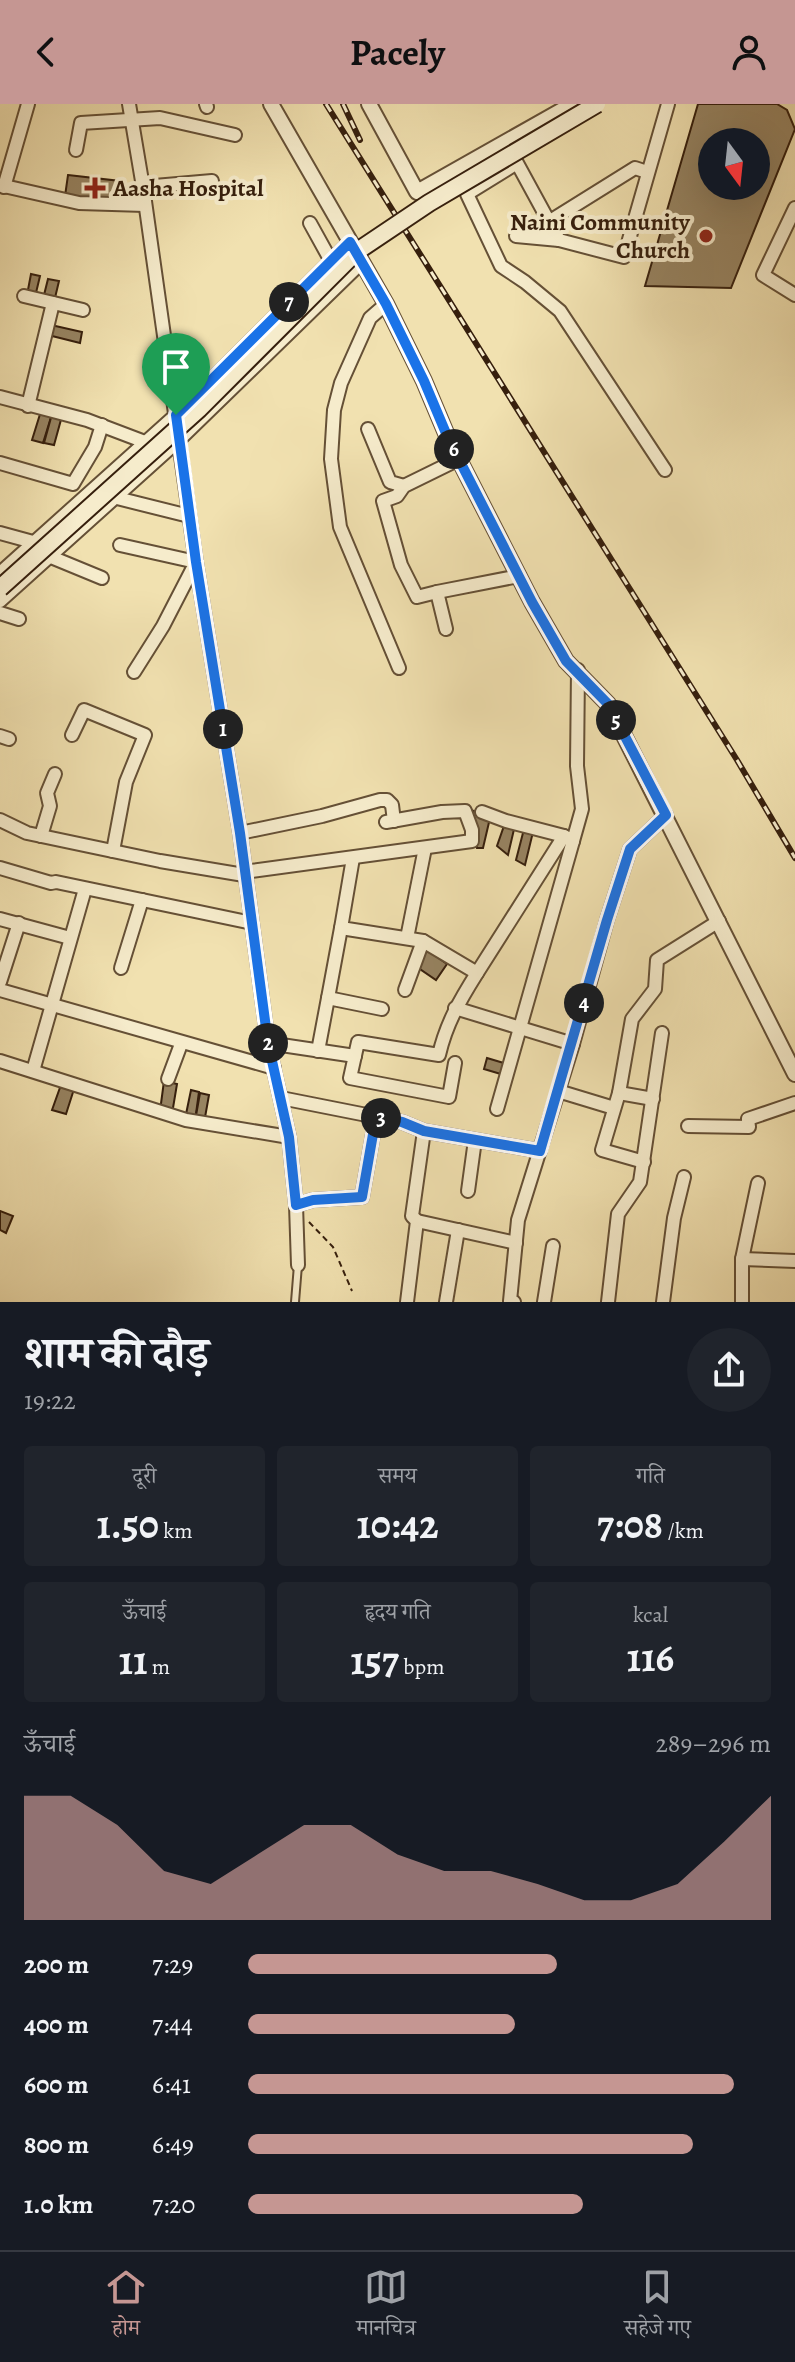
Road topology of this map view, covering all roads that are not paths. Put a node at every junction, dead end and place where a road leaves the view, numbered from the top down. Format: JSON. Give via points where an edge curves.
{"nodes":[{"id":1,"x":28,"y":104,"type":"edge"},
{"id":2,"x":129,"y":104,"type":"edge"},
{"id":3,"x":271,"y":104,"type":"edge"},
{"id":4,"x":369,"y":104,"type":"edge"},
{"id":5,"x":573,"y":104,"type":"edge"},
{"id":6,"x":597,"y":104,"type":"edge"},
{"id":7,"x":668,"y":104,"type":"edge"},
{"id":8,"x":131,"y":118,"type":"junction"},
{"id":9,"x":235,"y":135,"type":"dead end"},
{"id":10,"x":76,"y":150,"type":"dead end"},
{"id":11,"x":647,"y":172,"type":"junction"},
{"id":12,"x":212,"y":181,"type":"dead end"},
{"id":13,"x":2,"y":186,"type":"edge"},
{"id":14,"x":143,"y":187,"type":"junction"},
{"id":15,"x":145,"y":205,"type":"junction"},
{"id":16,"x":795,"y":208,"type":"edge"},
{"id":17,"x":550,"y":221,"type":"junction"},
{"id":18,"x":310,"y":223,"type":"dead end"},
{"id":19,"x":516,"y":236,"type":"dead end"},
{"id":20,"x":559,"y":240,"type":"junction"},
{"id":21,"x":350,"y":242,"type":"junction"},
{"id":22,"x":331,"y":261,"type":"junction"},
{"id":23,"x":362,"y":262,"type":"junction"},
{"id":24,"x":795,"y":295,"type":"edge"},
{"id":25,"x":24,"y":296,"type":"dead end"},
{"id":26,"x":53,"y":303,"type":"junction"},
{"id":27,"x":386,"y":304,"type":"junction"},
{"id":28,"x":83,"y":310,"type":"dead end"},
{"id":29,"x":0,"y":397,"type":"edge"},
{"id":30,"x":28,"y":406,"type":"junction"},
{"id":31,"x":176,"y":415,"type":"junction"},
{"id":32,"x":102,"y":425,"type":"junction"},
{"id":33,"x":368,"y":429,"type":"dead end"},
{"id":34,"x":179,"y":440,"type":"junction"},
{"id":35,"x":145,"y":442,"type":"junction"},
{"id":36,"x":459,"y":459,"type":"junction"},
{"id":37,"x":0,"y":463,"type":"edge"},
{"id":38,"x":665,"y":470,"type":"dead end"},
{"id":39,"x":404,"y":486,"type":"junction"},
{"id":40,"x":117,"y":498,"type":"junction"},
{"id":41,"x":189,"y":516,"type":"junction"},
{"id":42,"x":0,"y":533,"type":"edge"},
{"id":43,"x":33,"y":542,"type":"junction"},
{"id":44,"x":120,"y":545,"type":"dead end"},
{"id":45,"x":51,"y":557,"type":"junction"},
{"id":46,"x":196,"y":562,"type":"junction"},
{"id":47,"x":0,"y":573,"type":"edge"},
{"id":48,"x":519,"y":576,"type":"junction"},
{"id":49,"x":102,"y":578,"type":"dead end"},
{"id":50,"x":0,"y":588,"type":"edge"},
{"id":51,"x":437,"y":592,"type":"junction"},
{"id":52,"x":0,"y":601,"type":"edge"},
{"id":53,"x":0,"y":613,"type":"edge"},
{"id":54,"x":19,"y":619,"type":"dead end"},
{"id":55,"x":446,"y":629,"type":"dead end"},
{"id":56,"x":399,"y":668,"type":"dead end"},
{"id":57,"x":578,"y":670,"type":"junction"},
{"id":58,"x":134,"y":672,"type":"dead end"},
{"id":59,"x":72,"y":735,"type":"dead end"},
{"id":60,"x":55,"y":774,"type":"dead end"},
{"id":61,"x":482,"y":812,"type":"dead end"},
{"id":62,"x":666,"y":815,"type":"junction"},
{"id":63,"x":0,"y":820,"type":"edge"},
{"id":64,"x":240,"y":833,"type":"junction"},
{"id":65,"x":41,"y":836,"type":"junction"},
{"id":66,"x":569,"y":839,"type":"junction"},
{"id":67,"x":425,"y":848,"type":"junction"},
{"id":68,"x":113,"y":851,"type":"junction"},
{"id":69,"x":353,"y":858,"type":"junction"},
{"id":70,"x":0,"y":868,"type":"edge"},
{"id":71,"x":244,"y":874,"type":"junction"},
{"id":72,"x":85,"y":889,"type":"junction"},
{"id":73,"x":142,"y":900,"type":"junction"},
{"id":74,"x":0,"y":919,"type":"edge"},
{"id":75,"x":719,"y":921,"type":"junction"},
{"id":76,"x":19,"y":923,"type":"junction"},
{"id":77,"x":252,"y":923,"type":"junction"},
{"id":78,"x":341,"y":928,"type":"junction"},
{"id":79,"x":70,"y":938,"type":"junction"},
{"id":80,"x":407,"y":938,"type":"junction"},
{"id":81,"x":423,"y":941,"type":"junction"},
{"id":82,"x":121,"y":968,"type":"dead end"},
{"id":83,"x":477,"y":973,"type":"junction"},
{"id":84,"x":0,"y":982,"type":"edge"},
{"id":85,"x":0,"y":990,"type":"edge"},
{"id":86,"x":405,"y":990,"type":"dead end"},
{"id":87,"x":328,"y":998,"type":"junction"},
{"id":88,"x":51,"y":1006,"type":"junction"},
{"id":89,"x":455,"y":1008,"type":"junction"},
{"id":90,"x":382,"y":1009,"type":"dead end"},
{"id":91,"x":522,"y":1029,"type":"junction"},
{"id":92,"x":662,"y":1033,"type":"dead end"},
{"id":93,"x":268,"y":1043,"type":"junction"},
{"id":94,"x":181,"y":1044,"type":"junction"},
{"id":95,"x":573,"y":1044,"type":"junction"},
{"id":96,"x":318,"y":1051,"type":"junction"},
{"id":97,"x":355,"y":1056,"type":"junction"},
{"id":98,"x":0,"y":1061,"type":"edge"},
{"id":99,"x":455,"y":1063,"type":"dead end"},
{"id":100,"x":274,"y":1068,"type":"junction"},
{"id":101,"x":33,"y":1071,"type":"junction"},
{"id":102,"x":794,"y":1071,"type":"edge"},
{"id":103,"x":168,"y":1079,"type":"dead end"},
{"id":104,"x":558,"y":1091,"type":"junction"},
{"id":105,"x":619,"y":1093,"type":"junction"},
{"id":106,"x":281,"y":1098,"type":"junction"},
{"id":107,"x":653,"y":1099,"type":"junction"},
{"id":108,"x":795,"y":1103,"type":"edge"},
{"id":109,"x":614,"y":1108,"type":"junction"},
{"id":110,"x":497,"y":1109,"type":"dead end"},
{"id":111,"x":376,"y":1117,"type":"junction"},
{"id":112,"x":688,"y":1126,"type":"dead end"},
{"id":113,"x":424,"y":1131,"type":"junction"},
{"id":114,"x":289,"y":1137,"type":"junction"},
{"id":115,"x":475,"y":1140,"type":"junction"},
{"id":116,"x":540,"y":1151,"type":"junction"},
{"id":117,"x":644,"y":1162,"type":"junction"},
{"id":118,"x":684,"y":1177,"type":"dead end"},
{"id":119,"x":758,"y":1183,"type":"dead end"},
{"id":120,"x":468,"y":1191,"type":"dead end"},
{"id":121,"x":296,"y":1205,"type":"junction"},
{"id":122,"x":417,"y":1221,"type":"junction"},
{"id":123,"x":458,"y":1230,"type":"junction"},
{"id":124,"x":516,"y":1243,"type":"junction"},
{"id":125,"x":553,"y":1246,"type":"dead end"},
{"id":126,"x":742,"y":1259,"type":"junction"},
{"id":127,"x":795,"y":1261,"type":"edge"},
{"id":128,"x":298,"y":1265,"type":"joint"},
{"id":129,"x":295,"y":1302,"type":"edge"},
{"id":130,"x":407,"y":1302,"type":"edge"},
{"id":131,"x":446,"y":1302,"type":"edge"},
{"id":132,"x":514,"y":1302,"type":"edge"},
{"id":133,"x":544,"y":1302,"type":"edge"},
{"id":134,"x":608,"y":1302,"type":"edge"},
{"id":135,"x":663,"y":1302,"type":"edge"},
{"id":136,"x":742,"y":1302,"type":"edge"}],
"edges":[{"from":1,"to":13,"type":"street"},
{"from":2,"to":8,"type":"street"},
{"from":3,"to":21,"type":"street"},
{"from":4,"to":5,"type":"street","via":[[417,192]]},
{"from":6,"to":50,"type":"main road","bridge":true,"via":[[356,252],[199,409]]},
{"from":7,"to":11,"type":"street"},
{"from":8,"to":9,"type":"street","via":[[160,118]]},
{"from":8,"to":10,"type":"street","via":[[81,123]]},
{"from":8,"to":14,"type":"street"},
{"from":11,"to":17,"type":"street","via":[[635,168]]},
{"from":11,"to":20,"type":"street","via":[[624,257]]},
{"from":12,"to":14,"type":"street"},
{"from":13,"to":15,"type":"street","via":[[79,203]]},
{"from":14,"to":15,"type":"street"},
{"from":15,"to":31,"type":"street"},
{"from":16,"to":24,"type":"street","via":[[763,275]]},
{"from":17,"to":20,"type":"street"},
{"from":17,"to":38,"type":"street","via":[[517,163],[467,194],[501,266],[560,311]]},
{"from":18,"to":22,"type":"street"},
{"from":19,"to":20,"type":"street"},
{"from":21,"to":22,"type":"street"},
{"from":21,"to":23,"type":"street"},
{"from":22,"to":31,"type":"street"},
{"from":23,"to":27,"type":"street"},
{"from":23,"to":34,"type":"street"},
{"from":25,"to":26,"type":"street"},
{"from":26,"to":28,"type":"street"},
{"from":26,"to":30,"type":"street"},
{"from":27,"to":36,"type":"street"},
{"from":27,"to":56,"type":"street","via":[[370,318],[341,383],[331,459],[340,527]]},
{"from":29,"to":30,"type":"street"},
{"from":30,"to":32,"type":"street"},
{"from":31,"to":34,"type":"street"},
{"from":31,"to":35,"type":"street"},
{"from":32,"to":35,"type":"street"},
{"from":32,"to":37,"type":"street","via":[[73,484]]},
{"from":33,"to":39,"type":"street","via":[[390,482]]},
{"from":34,"to":40,"type":"street"},
{"from":34,"to":41,"type":"street"},
{"from":35,"to":43,"type":"street"},
{"from":36,"to":39,"type":"street"},
{"from":36,"to":48,"type":"street"},
{"from":39,"to":51,"type":"street","via":[[397,496],[383,501],[401,565],[417,597]]},
{"from":40,"to":41,"type":"street"},
{"from":40,"to":45,"type":"street"},
{"from":41,"to":46,"type":"street"},
{"from":42,"to":43,"type":"street"},
{"from":43,"to":47,"type":"street"},
{"from":44,"to":46,"type":"street"},
{"from":45,"to":49,"type":"street"},
{"from":45,"to":52,"type":"street"},
{"from":46,"to":58,"type":"street"},
{"from":46,"to":64,"type":"street"},
{"from":48,"to":51,"type":"street"},
{"from":48,"to":57,"type":"street","via":[[566,661]]},
{"from":51,"to":55,"type":"street"},
{"from":53,"to":54,"type":"street"},
{"from":57,"to":62,"type":"street","via":[[608,704]]},
{"from":57,"to":66,"type":"street","via":[[582,809]]},
{"from":59,"to":68,"type":"street","via":[[84,710],[145,735],[126,782]]},
{"from":60,"to":65,"type":"street"},
{"from":61,"to":66,"type":"street"},
{"from":62,"to":75,"type":"street"},
{"from":62,"to":95,"type":"street","via":[[630,849]]},
{"from":63,"to":65,"type":"street"},
{"from":64,"to":67,"type":"street","via":[[380,800],[392,805],[390,821],[465,811],[472,841]]},
{"from":64,"to":71,"type":"street"},
{"from":65,"to":68,"type":"street"},
{"from":66,"to":83,"type":"street"},
{"from":66,"to":91,"type":"street"},
{"from":67,"to":69,"type":"street"},
{"from":67,"to":80,"type":"street"},
{"from":68,"to":71,"type":"street"},
{"from":69,"to":71,"type":"street"},
{"from":69,"to":78,"type":"street"},
{"from":70,"to":72,"type":"street"},
{"from":71,"to":77,"type":"street"},
{"from":72,"to":73,"type":"street"},
{"from":72,"to":79,"type":"street"},
{"from":73,"to":77,"type":"street"},
{"from":73,"to":82,"type":"street"},
{"from":74,"to":76,"type":"street"},
{"from":75,"to":102,"type":"street"},
{"from":75,"to":105,"type":"street","via":[[657,960],[655,989],[632,1019]]},
{"from":76,"to":79,"type":"street"},
{"from":76,"to":84,"type":"street"},
{"from":77,"to":93,"type":"street"},
{"from":78,"to":80,"type":"street"},
{"from":78,"to":87,"type":"street"},
{"from":79,"to":88,"type":"street"},
{"from":80,"to":81,"type":"street"},
{"from":81,"to":83,"type":"street"},
{"from":81,"to":86,"type":"street"},
{"from":83,"to":89,"type":"street"},
{"from":85,"to":88,"type":"street"},
{"from":87,"to":90,"type":"street"},
{"from":87,"to":96,"type":"street"},
{"from":88,"to":94,"type":"street"},
{"from":88,"to":101,"type":"street"},
{"from":89,"to":91,"type":"street"},
{"from":89,"to":97,"type":"street","via":[[439,1055],[358,1042]]},
{"from":91,"to":95,"type":"street"},
{"from":91,"to":110,"type":"street"},
{"from":92,"to":107,"type":"street"},
{"from":93,"to":96,"type":"street"},
{"from":93,"to":100,"type":"street"},
{"from":94,"to":100,"type":"street"},
{"from":94,"to":103,"type":"street"},
{"from":95,"to":104,"type":"street"},
{"from":96,"to":97,"type":"street"},
{"from":97,"to":99,"type":"street","via":[[350,1078],[449,1097]]},
{"from":98,"to":101,"type":"street"},
{"from":100,"to":106,"type":"street"},
{"from":101,"to":114,"type":"street","via":[[197,1123]]},
{"from":104,"to":109,"type":"street"},
{"from":104,"to":116,"type":"street"},
{"from":105,"to":107,"type":"street"},
{"from":105,"to":109,"type":"street"},
{"from":106,"to":111,"type":"street"},
{"from":106,"to":114,"type":"street"},
{"from":107,"to":117,"type":"street"},
{"from":108,"to":112,"type":"street","via":[[748,1119],[749,1127]]},
{"from":109,"to":117,"type":"street","via":[[602,1150]]},
{"from":111,"to":113,"type":"street"},
{"from":111,"to":121,"type":"street","via":[[362,1197]]},
{"from":113,"to":115,"type":"street"},
{"from":113,"to":122,"type":"street","via":[[412,1216]]},
{"from":114,"to":121,"type":"street"},
{"from":115,"to":116,"type":"street"},
{"from":115,"to":120,"type":"street"},
{"from":116,"to":124,"type":"street"},
{"from":117,"to":134,"type":"street","via":[[636,1192],[618,1214]]},
{"from":118,"to":135,"type":"street"},
{"from":119,"to":126,"type":"street"},
{"from":121,"to":128,"type":"street"},
{"from":122,"to":123,"type":"street"},
{"from":122,"to":130,"type":"street"},
{"from":123,"to":124,"type":"street"},
{"from":123,"to":131,"type":"street"},
{"from":124,"to":132,"type":"street","via":[[510,1301]]},
{"from":125,"to":133,"type":"street"},
{"from":126,"to":127,"type":"street"},
{"from":126,"to":136,"type":"street"},
{"from":128,"to":129,"type":"lane"}]}
